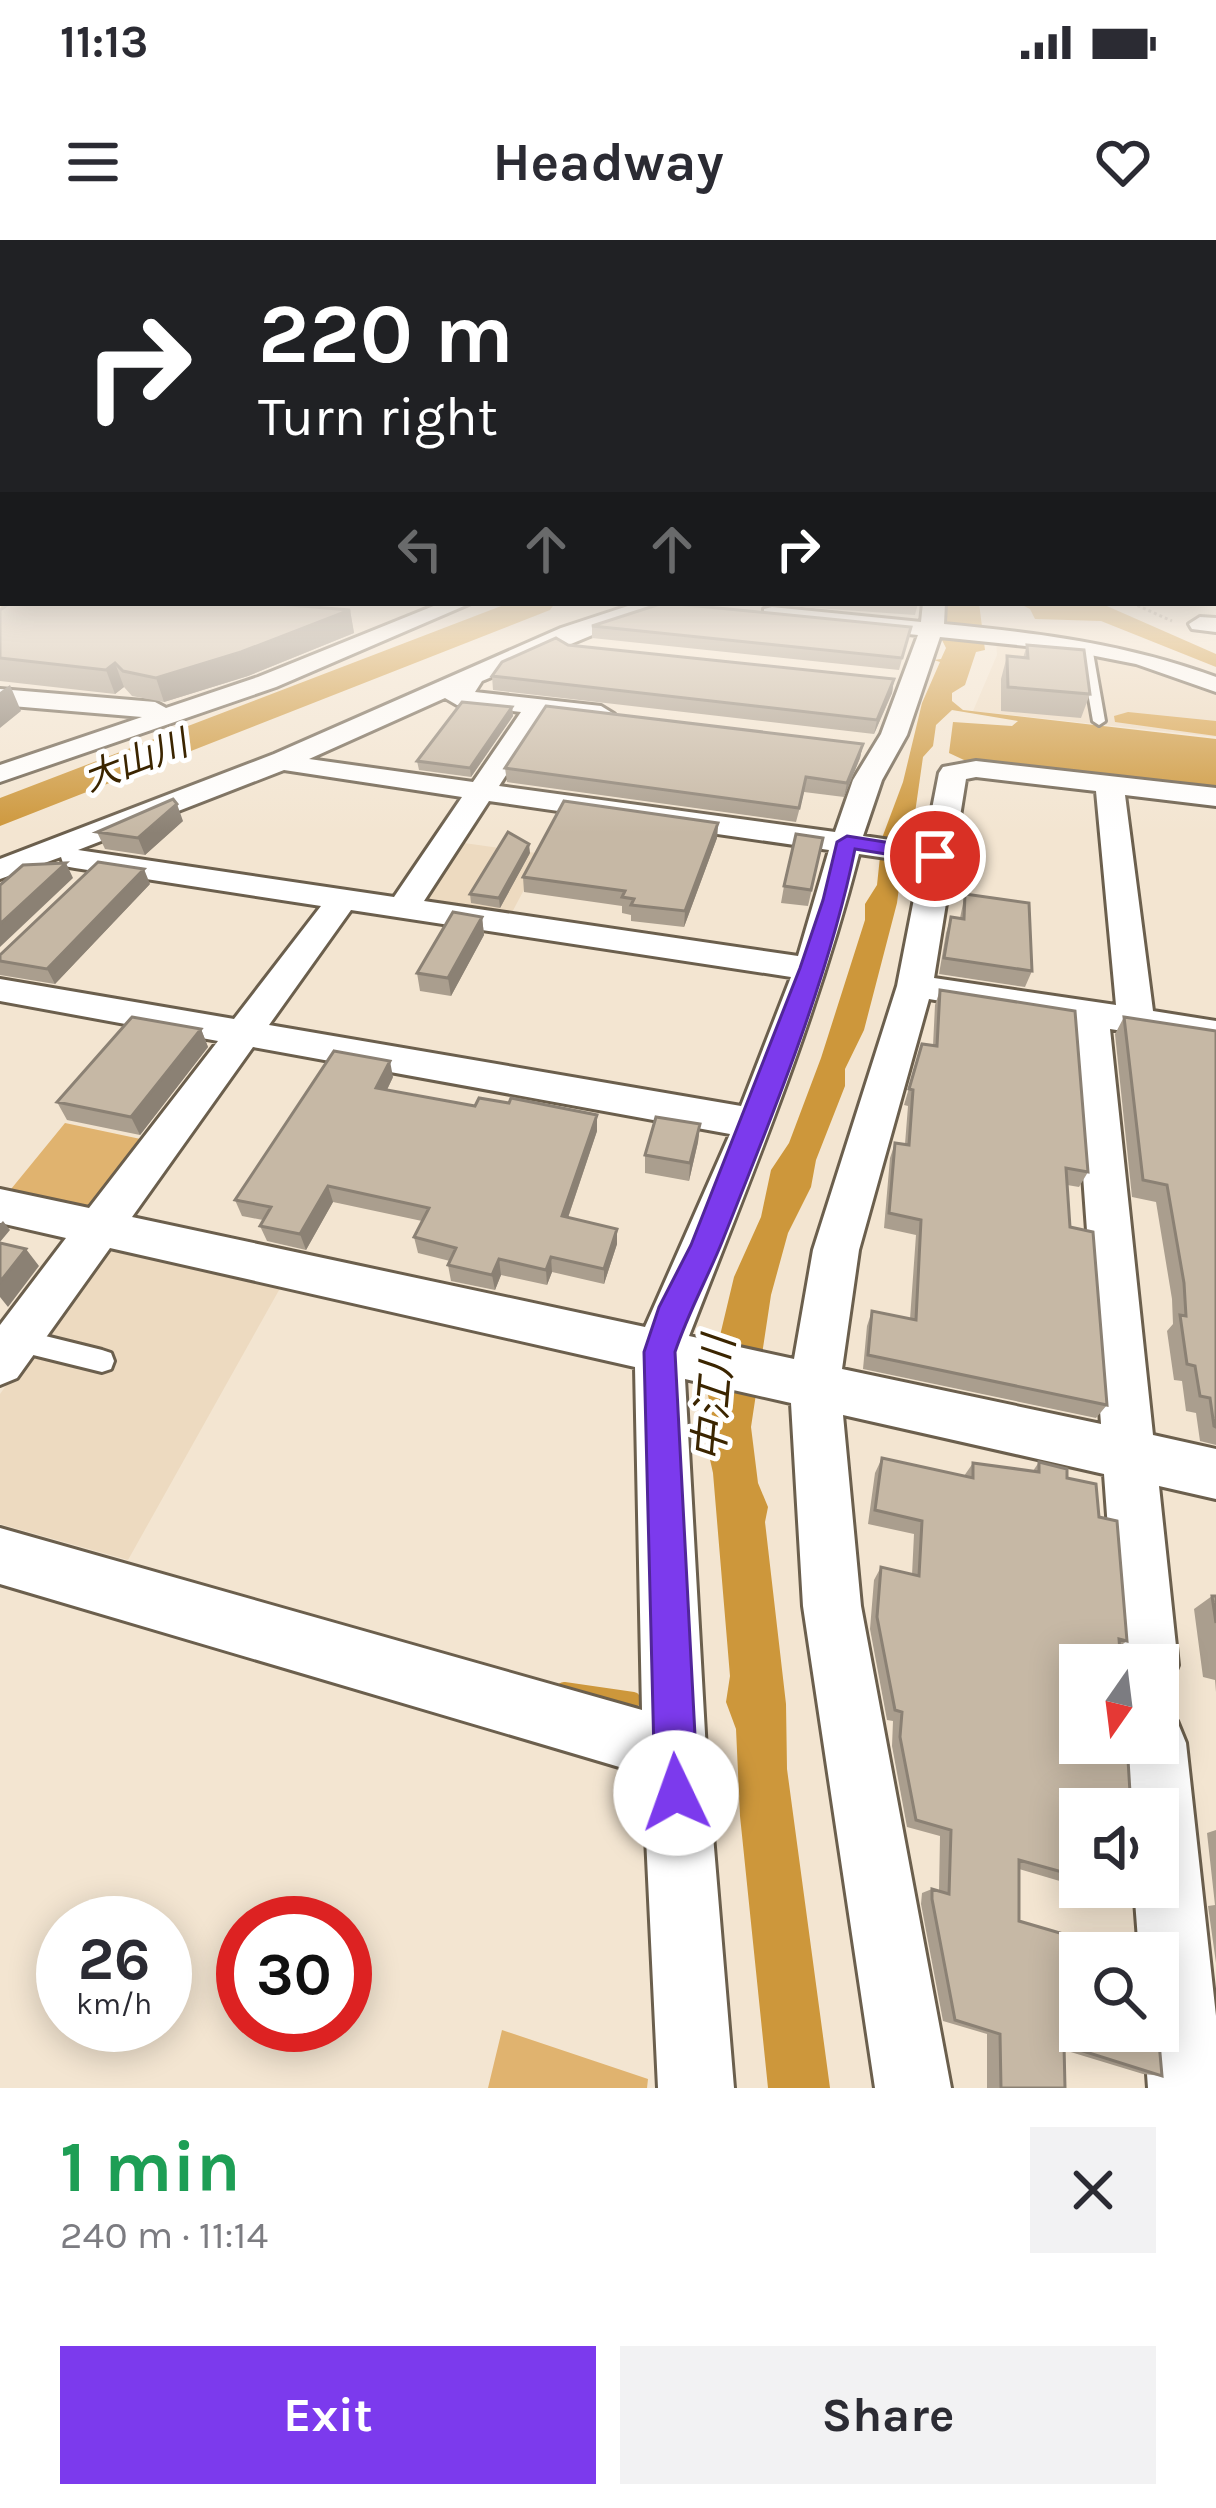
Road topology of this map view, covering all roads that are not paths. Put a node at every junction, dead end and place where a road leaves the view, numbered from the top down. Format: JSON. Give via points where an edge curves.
{"nodes":[{"id":1,"x":315,"y":660,"type":"edge"},
{"id":2,"x":510,"y":660,"type":"edge"},
{"id":3,"x":916,"y":660,"type":"edge"},
{"id":4,"x":1089,"y":660,"type":"edge"},
{"id":5,"x":1148,"y":660,"type":"edge"},
{"id":6,"x":476,"y":676,"type":"junction"},
{"id":7,"x":1216,"y":685,"type":"edge"},
{"id":8,"x":0,"y":697,"type":"edge"},
{"id":9,"x":214,"y":700,"type":"junction"},
{"id":10,"x":537,"y":707,"type":"junction"},
{"id":11,"x":629,"y":718,"type":"edge"},
{"id":12,"x":1100,"y":721,"type":"dead end"},
{"id":13,"x":284,"y":760,"type":"junction"},
{"id":14,"x":0,"y":774,"type":"edge"},
{"id":15,"x":1108,"y":784,"type":"junction"},
{"id":16,"x":479,"y":791,"type":"junction"},
{"id":17,"x":1216,"y":797,"type":"edge"},
{"id":18,"x":848,"y":842,"type":"junction"},
{"id":19,"x":936,"y":856,"type":"junction"},
{"id":20,"x":89,"y":868,"type":"edge"},
{"id":21,"x":0,"y":870,"type":"edge"},
{"id":22,"x":344,"y":899,"type":"junction"},
{"id":23,"x":404,"y":908,"type":"junction"},
{"id":24,"x":811,"y":968,"type":"junction"},
{"id":25,"x":915,"y":986,"type":"junction"},
{"id":26,"x":0,"y":990,"type":"edge"},
{"id":27,"x":1090,"y":1013,"type":"junction"},
{"id":28,"x":1136,"y":1020,"type":"junction"},
{"id":29,"x":1216,"y":1033,"type":"edge"},
{"id":30,"x":242,"y":1034,"type":"junction"},
{"id":31,"x":751,"y":1124,"type":"junction"},
{"id":32,"x":0,"y":1206,"type":"edge"},
{"id":33,"x":99,"y":1228,"type":"junction"},
{"id":34,"x":9,"y":1351,"type":"edge"},
{"id":35,"x":670,"y":1354,"type":"junction"},
{"id":36,"x":102,"y":1360,"type":"dead end"},
{"id":37,"x":803,"y":1382,"type":"junction"},
{"id":38,"x":1129,"y":1454,"type":"junction"},
{"id":39,"x":1216,"y":1474,"type":"edge"},
{"id":40,"x":0,"y":1556,"type":"edge"},
{"id":41,"x":1146,"y":1644,"type":"edge"},
{"id":42,"x":674,"y":1750,"type":"junction"},
{"id":43,"x":1157,"y":1764,"type":"edge"},
{"id":44,"x":696,"y":2088,"type":"edge"},
{"id":45,"x":913,"y":2088,"type":"edge"},
{"id":46,"x":1186,"y":2088,"type":"edge"}],
"edges":[{"from":1,"to":9,"type":"street"},
{"from":2,"to":6,"type":"street"},
{"from":3,"to":18,"type":"street","via":[[901,682],[894,735],[873,747]]},
{"from":4,"to":12,"type":"lane"},
{"from":5,"to":7,"type":"street"},
{"from":6,"to":10,"type":"street","via":[[457,697]]},
{"from":6,"to":13,"type":"street"},
{"from":8,"to":9,"type":"street","via":[[148,712]]},
{"from":9,"to":14,"type":"street"},
{"from":10,"to":11,"type":"street"},
{"from":10,"to":16,"type":"street"},
{"from":13,"to":16,"type":"street"},
{"from":13,"to":21,"type":"street"},
{"from":15,"to":17,"type":"street"},
{"from":15,"to":19,"type":"street","via":[[953,773]]},
{"from":15,"to":28,"type":"street"},
{"from":16,"to":18,"type":"street"},
{"from":16,"to":23,"type":"street"},
{"from":18,"to":19,"type":"street"},
{"from":18,"to":24,"type":"street"},
{"from":19,"to":25,"type":"street"},
{"from":20,"to":22,"type":"street"},
{"from":22,"to":23,"type":"street"},
{"from":22,"to":30,"type":"street"},
{"from":23,"to":24,"type":"street"},
{"from":24,"to":31,"type":"street"},
{"from":25,"to":27,"type":"street"},
{"from":25,"to":37,"type":"street"},
{"from":26,"to":30,"type":"street"},
{"from":27,"to":28,"type":"street"},
{"from":27,"to":38,"type":"street"},
{"from":28,"to":29,"type":"street"},
{"from":30,"to":31,"type":"street"},
{"from":30,"to":33,"type":"street"},
{"from":31,"to":35,"type":"street","via":[[674,1307]]},
{"from":32,"to":33,"type":"street"},
{"from":33,"to":34,"type":"street"},
{"from":33,"to":35,"type":"street"},
{"from":34,"to":36,"type":"lane"},
{"from":35,"to":37,"type":"street"},
{"from":35,"to":42,"type":"street"},
{"from":37,"to":38,"type":"street"},
{"from":37,"to":45,"type":"street"},
{"from":38,"to":39,"type":"street"},
{"from":38,"to":41,"type":"street"},
{"from":40,"to":42,"type":"street"},
{"from":42,"to":44,"type":"street"},
{"from":43,"to":46,"type":"street"}]}
